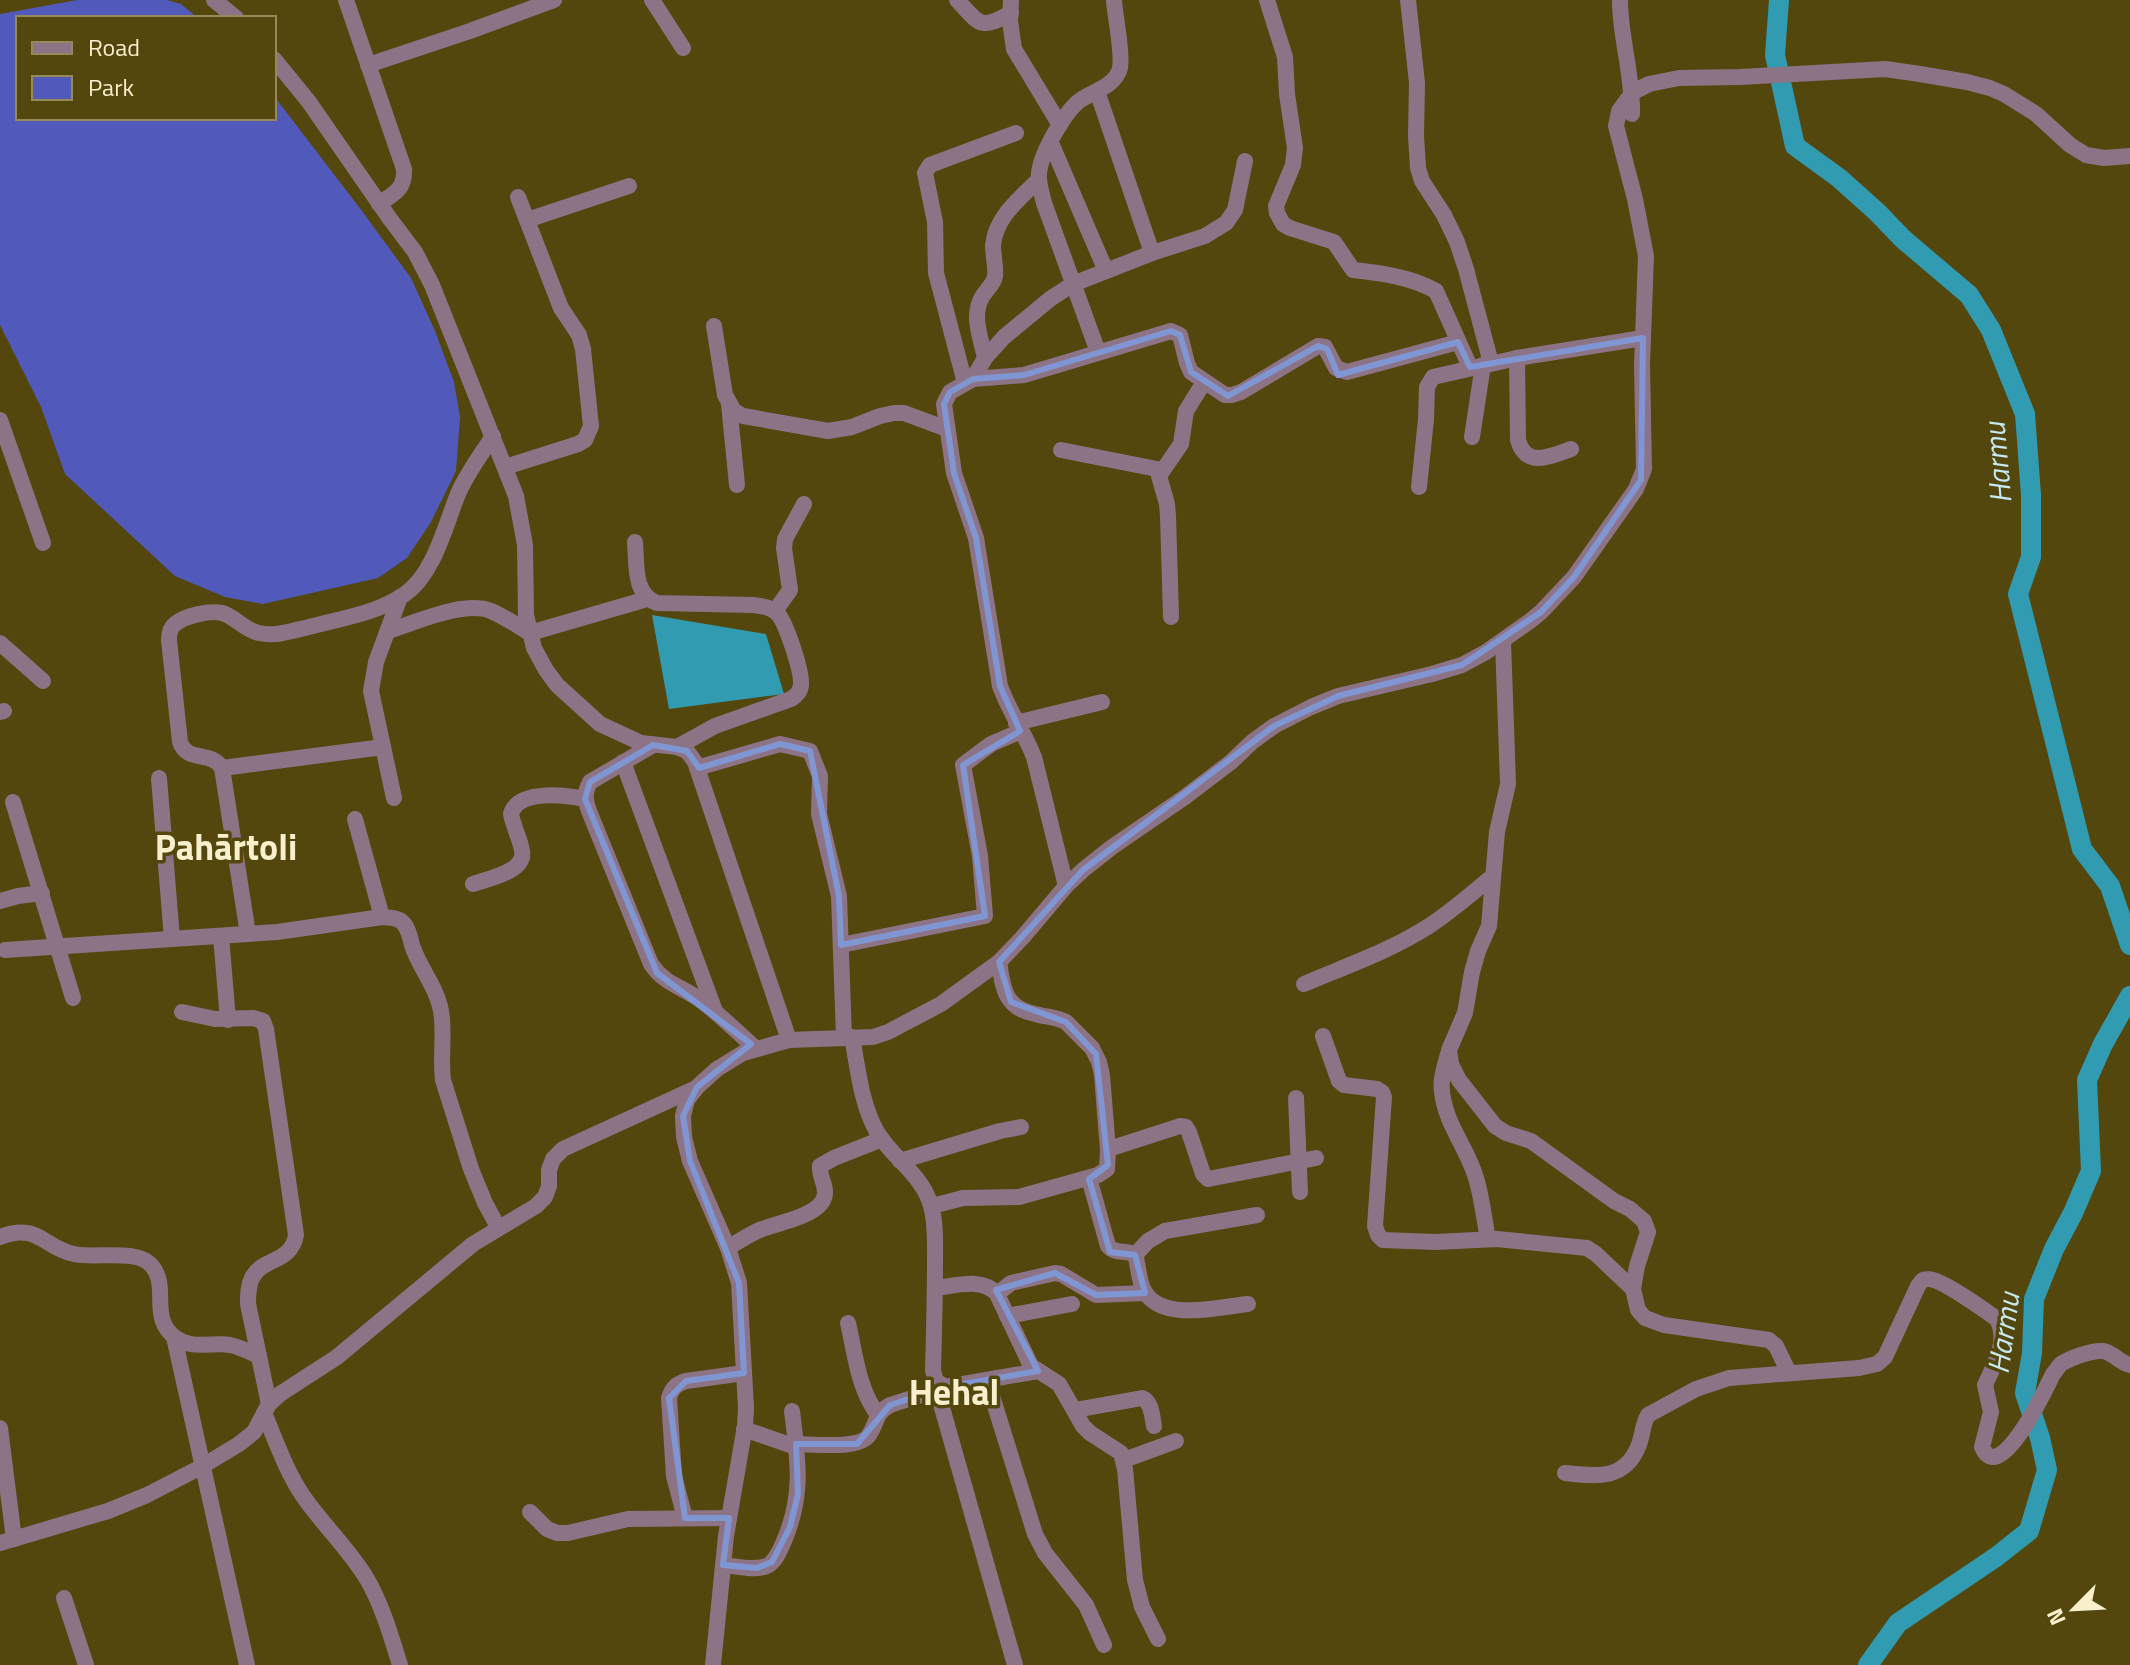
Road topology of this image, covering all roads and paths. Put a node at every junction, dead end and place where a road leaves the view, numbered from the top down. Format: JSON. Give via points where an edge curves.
{"nodes":[{"id":1,"x":346,"y":0,"type":"edge"},
{"id":2,"x":554,"y":0,"type":"edge"},
{"id":3,"x":652,"y":0,"type":"edge"},
{"id":4,"x":957,"y":0,"type":"edge"},
{"id":5,"x":1114,"y":0,"type":"edge"},
{"id":6,"x":1267,"y":0,"type":"edge"},
{"id":7,"x":1408,"y":0,"type":"edge"},
{"id":8,"x":1620,"y":0,"type":"edge"},
{"id":9,"x":219,"y":1,"type":"edge"},
{"id":10,"x":1011,"y":6,"type":"edge"},
{"id":11,"x":234,"y":16,"type":"edge"},
{"id":12,"x":683,"y":48,"type":"dead end"},
{"id":13,"x":276,"y":61,"type":"edge"},
{"id":14,"x":368,"y":65,"type":"junction"},
{"id":15,"x":1097,"y":91,"type":"junction"},
{"id":16,"x":1633,"y":92,"type":"junction"},
{"id":17,"x":1632,"y":114,"type":"dead end"},
{"id":18,"x":1060,"y":125,"type":"junction"},
{"id":19,"x":1016,"y":133,"type":"dead end"},
{"id":20,"x":1051,"y":143,"type":"junction"},
{"id":21,"x":2130,"y":156,"type":"edge"},
{"id":22,"x":1245,"y":161,"type":"dead end"},
{"id":23,"x":1038,"y":180,"type":"junction"},
{"id":24,"x":629,"y":186,"type":"dead end"},
{"id":25,"x":518,"y":197,"type":"dead end"},
{"id":26,"x":379,"y":204,"type":"junction"},
{"id":27,"x":527,"y":220,"type":"junction"},
{"id":28,"x":1152,"y":253,"type":"junction"},
{"id":29,"x":1106,"y":271,"type":"junction"},
{"id":30,"x":1073,"y":284,"type":"junction"},
{"id":31,"x":714,"y":326,"type":"dead end"},
{"id":32,"x":1643,"y":338,"type":"junction"},
{"id":33,"x":1458,"y":342,"type":"junction"},
{"id":34,"x":1098,"y":352,"type":"junction"},
{"id":35,"x":985,"y":358,"type":"junction"},
{"id":36,"x":1517,"y":358,"type":"junction"},
{"id":37,"x":1481,"y":365,"type":"junction"},
{"id":38,"x":969,"y":381,"type":"junction"},
{"id":39,"x":1204,"y":382,"type":"junction"},
{"id":40,"x":729,"y":404,"type":"junction"},
{"id":41,"x":0,"y":420,"type":"edge"},
{"id":42,"x":947,"y":429,"type":"junction"},
{"id":43,"x":493,"y":436,"type":"junction"},
{"id":44,"x":1472,"y":437,"type":"dead end"},
{"id":45,"x":1571,"y":449,"type":"dead end"},
{"id":46,"x":1061,"y":450,"type":"dead end"},
{"id":47,"x":505,"y":467,"type":"junction"},
{"id":48,"x":1162,"y":470,"type":"junction"},
{"id":49,"x":737,"y":485,"type":"dead end"},
{"id":50,"x":1419,"y":487,"type":"dead end"},
{"id":51,"x":804,"y":504,"type":"dead end"},
{"id":52,"x":635,"y":542,"type":"dead end"},
{"id":53,"x":43,"y":543,"type":"dead end"},
{"id":54,"x":400,"y":597,"type":"junction"},
{"id":55,"x":647,"y":599,"type":"junction"},
{"id":56,"x":775,"y":611,"type":"junction"},
{"id":57,"x":1171,"y":617,"type":"dead end"},
{"id":58,"x":388,"y":631,"type":"junction"},
{"id":59,"x":530,"y":633,"type":"junction"},
{"id":60,"x":1503,"y":641,"type":"junction"},
{"id":61,"x":0,"y":643,"type":"edge"},
{"id":62,"x":43,"y":681,"type":"dead end"},
{"id":63,"x":1102,"y":702,"type":"dead end"},
{"id":64,"x":1018,"y":727,"type":"junction"},
{"id":65,"x":653,"y":745,"type":"junction"},
{"id":66,"x":383,"y":747,"type":"junction"},
{"id":67,"x":677,"y":747,"type":"junction"},
{"id":68,"x":623,"y":762,"type":"junction"},
{"id":69,"x":222,"y":768,"type":"junction"},
{"id":70,"x":697,"y":768,"type":"junction"},
{"id":71,"x":159,"y":778,"type":"dead end"},
{"id":72,"x":394,"y":798,"type":"dead end"},
{"id":73,"x":585,"y":799,"type":"junction"},
{"id":74,"x":13,"y":802,"type":"dead end"},
{"id":75,"x":355,"y":819,"type":"dead end"},
{"id":76,"x":1493,"y":876,"type":"junction"},
{"id":77,"x":473,"y":884,"type":"dead end"},
{"id":78,"x":1066,"y":886,"type":"junction"},
{"id":79,"x":42,"y":893,"type":"junction"},
{"id":80,"x":0,"y":901,"type":"edge"},
{"id":81,"x":382,"y":917,"type":"junction"},
{"id":82,"x":248,"y":934,"type":"junction"},
{"id":83,"x":221,"y":936,"type":"junction"},
{"id":84,"x":172,"y":939,"type":"junction"},
{"id":85,"x":841,"y":945,"type":"junction"},
{"id":86,"x":59,"y":947,"type":"junction"},
{"id":87,"x":5,"y":950,"type":"dead end"},
{"id":88,"x":999,"y":962,"type":"junction"},
{"id":89,"x":1304,"y":984,"type":"dead end"},
{"id":90,"x":73,"y":998,"type":"dead end"},
{"id":91,"x":182,"y":1012,"type":"dead end"},
{"id":92,"x":715,"y":1013,"type":"junction"},
{"id":93,"x":228,"y":1020,"type":"junction"},
{"id":94,"x":1323,"y":1036,"type":"dead end"},
{"id":95,"x":848,"y":1037,"type":"junction"},
{"id":96,"x":789,"y":1040,"type":"junction"},
{"id":97,"x":756,"y":1049,"type":"junction"},
{"id":98,"x":1449,"y":1050,"type":"junction"},
{"id":99,"x":697,"y":1087,"type":"junction"},
{"id":100,"x":1296,"y":1098,"type":"dead end"},
{"id":101,"x":1021,"y":1127,"type":"dead end"},
{"id":102,"x":882,"y":1139,"type":"junction"},
{"id":103,"x":1108,"y":1150,"type":"junction"},
{"id":104,"x":1316,"y":1158,"type":"dead end"},
{"id":105,"x":900,"y":1161,"type":"junction"},
{"id":106,"x":1298,"y":1161,"type":"junction"},
{"id":107,"x":1089,"y":1178,"type":"junction"},
{"id":108,"x":1300,"y":1192,"type":"dead end"},
{"id":109,"x":932,"y":1206,"type":"junction"},
{"id":110,"x":1257,"y":1215,"type":"dead end"},
{"id":111,"x":498,"y":1227,"type":"junction"},
{"id":112,"x":0,"y":1237,"type":"edge"},
{"id":113,"x":1488,"y":1239,"type":"junction"},
{"id":114,"x":728,"y":1248,"type":"junction"},
{"id":115,"x":1135,"y":1255,"type":"junction"},
{"id":116,"x":935,"y":1288,"type":"junction"},
{"id":117,"x":1633,"y":1289,"type":"junction"},
{"id":118,"x":1145,"y":1293,"type":"junction"},
{"id":119,"x":997,"y":1294,"type":"junction"},
{"id":120,"x":1072,"y":1304,"type":"dead end"},
{"id":121,"x":1248,"y":1304,"type":"dead end"},
{"id":122,"x":1007,"y":1316,"type":"junction"},
{"id":123,"x":848,"y":1323,"type":"dead end"},
{"id":124,"x":174,"y":1337,"type":"junction"},
{"id":125,"x":259,"y":1356,"type":"junction"},
{"id":126,"x":2130,"y":1365,"type":"edge"},
{"id":127,"x":1038,"y":1371,"type":"junction"},
{"id":128,"x":744,"y":1373,"type":"junction"},
{"id":129,"x":1789,"y":1373,"type":"junction"},
{"id":130,"x":987,"y":1380,"type":"junction"},
{"id":131,"x":942,"y":1388,"type":"junction"},
{"id":132,"x":267,"y":1408,"type":"junction"},
{"id":133,"x":1075,"y":1410,"type":"junction"},
{"id":134,"x":792,"y":1411,"type":"dead end"},
{"id":135,"x":878,"y":1415,"type":"junction"},
{"id":136,"x":1154,"y":1426,"type":"dead end"},
{"id":137,"x":0,"y":1428,"type":"edge"},
{"id":138,"x":744,"y":1429,"type":"junction"},
{"id":139,"x":1176,"y":1441,"type":"dead end"},
{"id":140,"x":796,"y":1446,"type":"junction"},
{"id":141,"x":1124,"y":1460,"type":"junction"},
{"id":142,"x":201,"y":1467,"type":"junction"},
{"id":143,"x":1565,"y":1473,"type":"dead end"},
{"id":144,"x":530,"y":1512,"type":"dead end"},
{"id":145,"x":685,"y":1518,"type":"junction"},
{"id":146,"x":729,"y":1518,"type":"junction"},
{"id":147,"x":7,"y":1541,"type":"edge"},
{"id":148,"x":723,"y":1565,"type":"junction"},
{"id":149,"x":64,"y":1598,"type":"dead end"},
{"id":150,"x":1158,"y":1639,"type":"dead end"},
{"id":151,"x":1104,"y":1645,"type":"dead end"},
{"id":152,"x":86,"y":1665,"type":"edge"},
{"id":153,"x":247,"y":1665,"type":"edge"},
{"id":154,"x":400,"y":1665,"type":"edge"},
{"id":155,"x":713,"y":1665,"type":"edge"},
{"id":156,"x":1015,"y":1665,"type":"edge"}],
"edges":[{"from":1,"to":14,"type":"street"},
{"from":2,"to":14,"type":"street"},
{"from":3,"to":12,"type":"street"},
{"from":4,"to":10,"type":"street","via":[[984,24]]},
{"from":5,"to":15,"type":"street","via":[[1120,67],[1117,76]]},
{"from":6,"to":33,"type":"street","via":[[1285,57],[1295,148],[1276,206],[1280,220],[1334,242],[1353,270],[1433,289]]},
{"from":7,"to":37,"type":"street","via":[[1417,83],[1418,168],[1466,269]]},
{"from":8,"to":16,"type":"street"},
{"from":9,"to":11,"type":"street"},
{"from":10,"to":18,"type":"street","via":[[1014,49]]},
{"from":13,"to":26,"type":"street"},
{"from":14,"to":26,"type":"street","via":[[405,181]]},
{"from":15,"to":18,"type":"street","via":[[1074,105]]},
{"from":15,"to":28,"type":"street"},
{"from":16,"to":17,"type":"street"},
{"from":16,"to":21,"type":"street","via":[[1679,78],[1885,69],[1990,88],[2022,105],[2086,155]]},
{"from":16,"to":32,"type":"street","via":[[1619,111],[1616,126],[1646,256]]},
{"from":18,"to":20,"type":"street"},
{"from":19,"to":38,"type":"street","via":[[930,165],[925,173],[935,222],[936,273]]},
{"from":20,"to":23,"type":"street"},
{"from":20,"to":29,"type":"street"},
{"from":22,"to":28,"type":"street","via":[[1235,210],[1226,223],[1205,236]]},
{"from":23,"to":30,"type":"street"},
{"from":23,"to":35,"type":"street","via":[[997,229],[995,276],[977,312]]},
{"from":24,"to":27,"type":"street"},
{"from":25,"to":27,"type":"street"},
{"from":26,"to":43,"type":"street","via":[[426,274]]},
{"from":27,"to":47,"type":"street","via":[[561,308],[579,335],[591,426],[578,444]]},
{"from":28,"to":29,"type":"street"},
{"from":29,"to":30,"type":"street"},
{"from":30,"to":34,"type":"street"},
{"from":30,"to":35,"type":"street","via":[[1038,308]]},
{"from":31,"to":40,"type":"street"},
{"from":32,"to":36,"type":"street"},
{"from":32,"to":60,"type":"street","via":[[1644,469],[1639,484],[1574,577]]},
{"from":33,"to":37,"type":"street"},
{"from":33,"to":39,"type":"street","via":[[1347,372],[1336,368],[1325,347],[1318,346],[1235,394],[1225,395]]},
{"from":34,"to":38,"type":"street","via":[[1024,375]]},
{"from":34,"to":39,"type":"street","via":[[1175,332],[1189,368]]},
{"from":35,"to":38,"type":"street"},
{"from":36,"to":37,"type":"street"},
{"from":36,"to":45,"type":"street","via":[[1520,447],[1534,459]]},
{"from":37,"to":44,"type":"street"},
{"from":37,"to":50,"type":"street","via":[[1437,375],[1429,382]]},
{"from":38,"to":42,"type":"street","via":[[950,392],[944,404]]},
{"from":39,"to":48,"type":"street","via":[[1186,411],[1181,444]]},
{"from":40,"to":42,"type":"street","via":[[743,416],[828,431],[894,413]]},
{"from":40,"to":49,"type":"street"},
{"from":41,"to":53,"type":"street"},
{"from":42,"to":64,"type":"street","via":[[954,473],[976,538],[1000,686]]},
{"from":43,"to":47,"type":"street"},
{"from":43,"to":54,"type":"street","via":[[459,493],[426,572]]},
{"from":46,"to":48,"type":"street"},
{"from":47,"to":59,"type":"street","via":[[525,545]]},
{"from":48,"to":57,"type":"street"},
{"from":51,"to":56,"type":"street","via":[[785,539],[790,590]]},
{"from":52,"to":55,"type":"street","via":[[640,591]]},
{"from":54,"to":58,"type":"street"},
{"from":54,"to":69,"type":"street","via":[[368,611],[272,635],[213,612],[174,625],[169,640],[182,750],[210,757]]},
{"from":55,"to":56,"type":"street"},
{"from":55,"to":59,"type":"street"},
{"from":56,"to":67,"type":"street","via":[[800,675],[797,695],[715,726]]},
{"from":58,"to":59,"type":"street","via":[[477,608]]},
{"from":58,"to":66,"type":"street","via":[[371,691]]},
{"from":59,"to":65,"type":"street","via":[[557,685],[600,724]]},
{"from":60,"to":76,"type":"street","via":[[1508,784]]},
{"from":60,"to":78,"type":"street","via":[[1448,670],[1338,696],[1293,715]]},
{"from":61,"to":62,"type":"street"},
{"from":63,"to":64,"type":"street"},
{"from":64,"to":78,"type":"street","via":[[1034,757]]},
{"from":64,"to":85,"type":"street","via":[[963,765],[985,916]]},
{"from":65,"to":67,"type":"street"},
{"from":65,"to":68,"type":"street"},
{"from":66,"to":69,"type":"street"},
{"from":66,"to":72,"type":"street"},
{"from":67,"to":70,"type":"street","via":[[687,751]]},
{"from":68,"to":73,"type":"street","via":[[590,782]]},
{"from":68,"to":92,"type":"street"},
{"from":69,"to":82,"type":"street"},
{"from":70,"to":85,"type":"street","via":[[780,744],[810,751],[820,776],[819,814],[839,896]]},
{"from":70,"to":96,"type":"street"},
{"from":71,"to":84,"type":"street"},
{"from":73,"to":77,"type":"street","via":[[553,794],[515,804],[511,814],[522,858],[508,871]]},
{"from":73,"to":92,"type":"street","via":[[651,964],[665,980]]},
{"from":74,"to":79,"type":"street"},
{"from":75,"to":81,"type":"street"},
{"from":76,"to":89,"type":"street","via":[[1428,927]]},
{"from":76,"to":98,"type":"street","via":[[1489,926]]},
{"from":78,"to":88,"type":"street"},
{"from":79,"to":80,"type":"street"},
{"from":79,"to":86,"type":"street"},
{"from":81,"to":82,"type":"street"},
{"from":81,"to":111,"type":"street","via":[[395,918],[408,929],[437,996],[443,1080],[471,1169]]},
{"from":82,"to":83,"type":"street"},
{"from":83,"to":84,"type":"street"},
{"from":83,"to":93,"type":"street"},
{"from":84,"to":86,"type":"street"},
{"from":85,"to":95,"type":"street"},
{"from":86,"to":87,"type":"street"},
{"from":86,"to":90,"type":"street"},
{"from":88,"to":95,"type":"street","via":[[941,1004],[888,1032]]},
{"from":88,"to":103,"type":"street","via":[[1011,1002],[1023,1011],[1066,1022],[1096,1054]]},
{"from":91,"to":93,"type":"street"},
{"from":92,"to":97,"type":"street"},
{"from":93,"to":125,"type":"street","via":[[253,1018],[263,1021],[266,1029],[295,1220],[295,1245],[256,1271],[248,1290]]},
{"from":94,"to":113,"type":"street","via":[[1339,1081],[1377,1089],[1384,1097],[1378,1235],[1391,1242]]},
{"from":95,"to":96,"type":"street"},
{"from":95,"to":102,"type":"street","via":[[867,1110]]},
{"from":96,"to":97,"type":"street"},
{"from":97,"to":99,"type":"street","via":[[733,1057]]},
{"from":98,"to":113,"type":"street","via":[[1441,1089],[1444,1104],[1476,1178]]},
{"from":98,"to":117,"type":"street","via":[[1459,1080],[1495,1126],[1538,1145],[1645,1223],[1648,1232]]},
{"from":99,"to":111,"type":"street","via":[[563,1149],[553,1159],[545,1197]]},
{"from":99,"to":114,"type":"street","via":[[687,1100],[684,1137]]},
{"from":100,"to":106,"type":"street"},
{"from":101,"to":105,"type":"street"},
{"from":102,"to":105,"type":"street"},
{"from":102,"to":114,"type":"street","via":[[820,1166],[825,1191],[819,1207]]},
{"from":103,"to":106,"type":"street","via":[[1180,1126],[1189,1132],[1208,1179]]},
{"from":103,"to":107,"type":"street","via":[[1107,1169]]},
{"from":104,"to":106,"type":"street"},
{"from":105,"to":109,"type":"street"},
{"from":106,"to":108,"type":"street"},
{"from":107,"to":109,"type":"street","via":[[1019,1197],[963,1198]]},
{"from":107,"to":115,"type":"street","via":[[1108,1246]]},
{"from":109,"to":116,"type":"street"},
{"from":110,"to":115,"type":"street","via":[[1165,1231]]},
{"from":111,"to":132,"type":"street"},
{"from":112,"to":124,"type":"street","via":[[30,1233],[76,1255],[147,1261],[158,1279],[160,1317]]},
{"from":113,"to":117,"type":"street","via":[[1587,1248]]},
{"from":114,"to":128,"type":"street","via":[[739,1283]]},
{"from":115,"to":118,"type":"street"},
{"from":116,"to":119,"type":"street","via":[[986,1285]]},
{"from":116,"to":131,"type":"street","via":[[933,1371]]},
{"from":117,"to":129,"type":"street","via":[[1638,1310],[1648,1320],[1769,1340]]},
{"from":118,"to":119,"type":"street","via":[[1096,1295],[1055,1273],[1011,1283]]},
{"from":118,"to":121,"type":"street","via":[[1162,1307],[1181,1311]]},
{"from":119,"to":122,"type":"street"},
{"from":120,"to":122,"type":"street"},
{"from":122,"to":127,"type":"street","via":[[1026,1359]]},
{"from":123,"to":135,"type":"street","via":[[862,1385]]},
{"from":124,"to":125,"type":"street","via":[[187,1344],[227,1344]]},
{"from":124,"to":142,"type":"street"},
{"from":125,"to":132,"type":"street"},
{"from":126,"to":129,"type":"street","via":[[2101,1351],[2059,1366],[2026,1426],[2012,1444],[1991,1456],[1982,1447],[1991,1412],[1985,1385],[2000,1350],[2000,1323],[1933,1279],[1919,1283],[1881,1362]]},
{"from":127,"to":130,"type":"street"},
{"from":127,"to":133,"type":"street","via":[[1059,1384]]},
{"from":128,"to":138,"type":"street"},
{"from":128,"to":145,"type":"street","via":[[686,1381],[672,1390],[673,1461]]},
{"from":129,"to":143,"type":"street","via":[[1729,1378],[1696,1389],[1648,1415],[1639,1446],[1624,1468],[1595,1476]]},
{"from":130,"to":131,"type":"street"},
{"from":130,"to":151,"type":"street","via":[[1035,1534],[1086,1605]]},
{"from":131,"to":135,"type":"street","via":[[890,1405]]},
{"from":131,"to":156,"type":"street"},
{"from":132,"to":142,"type":"street","via":[[254,1432]]},
{"from":132,"to":154,"type":"street","via":[[290,1474],[368,1581]]},
{"from":133,"to":136,"type":"street","via":[[1142,1398],[1149,1404]]},
{"from":133,"to":141,"type":"street","via":[[1090,1433]]},
{"from":134,"to":140,"type":"street"},
{"from":135,"to":140,"type":"street","via":[[869,1436],[857,1444]]},
{"from":137,"to":147,"type":"street"},
{"from":138,"to":140,"type":"street"},
{"from":138,"to":146,"type":"street"},
{"from":139,"to":141,"type":"street"},
{"from":140,"to":148,"type":"street","via":[[798,1494],[778,1553],[765,1567]]},
{"from":141,"to":150,"type":"street","via":[[1135,1580]]},
{"from":142,"to":147,"type":"street","via":[[108,1511]]},
{"from":142,"to":153,"type":"street"},
{"from":144,"to":145,"type":"street","via":[[557,1533],[628,1519]]},
{"from":145,"to":146,"type":"street"},
{"from":146,"to":148,"type":"street"},
{"from":148,"to":155,"type":"street"},
{"from":149,"to":152,"type":"street"}]}
